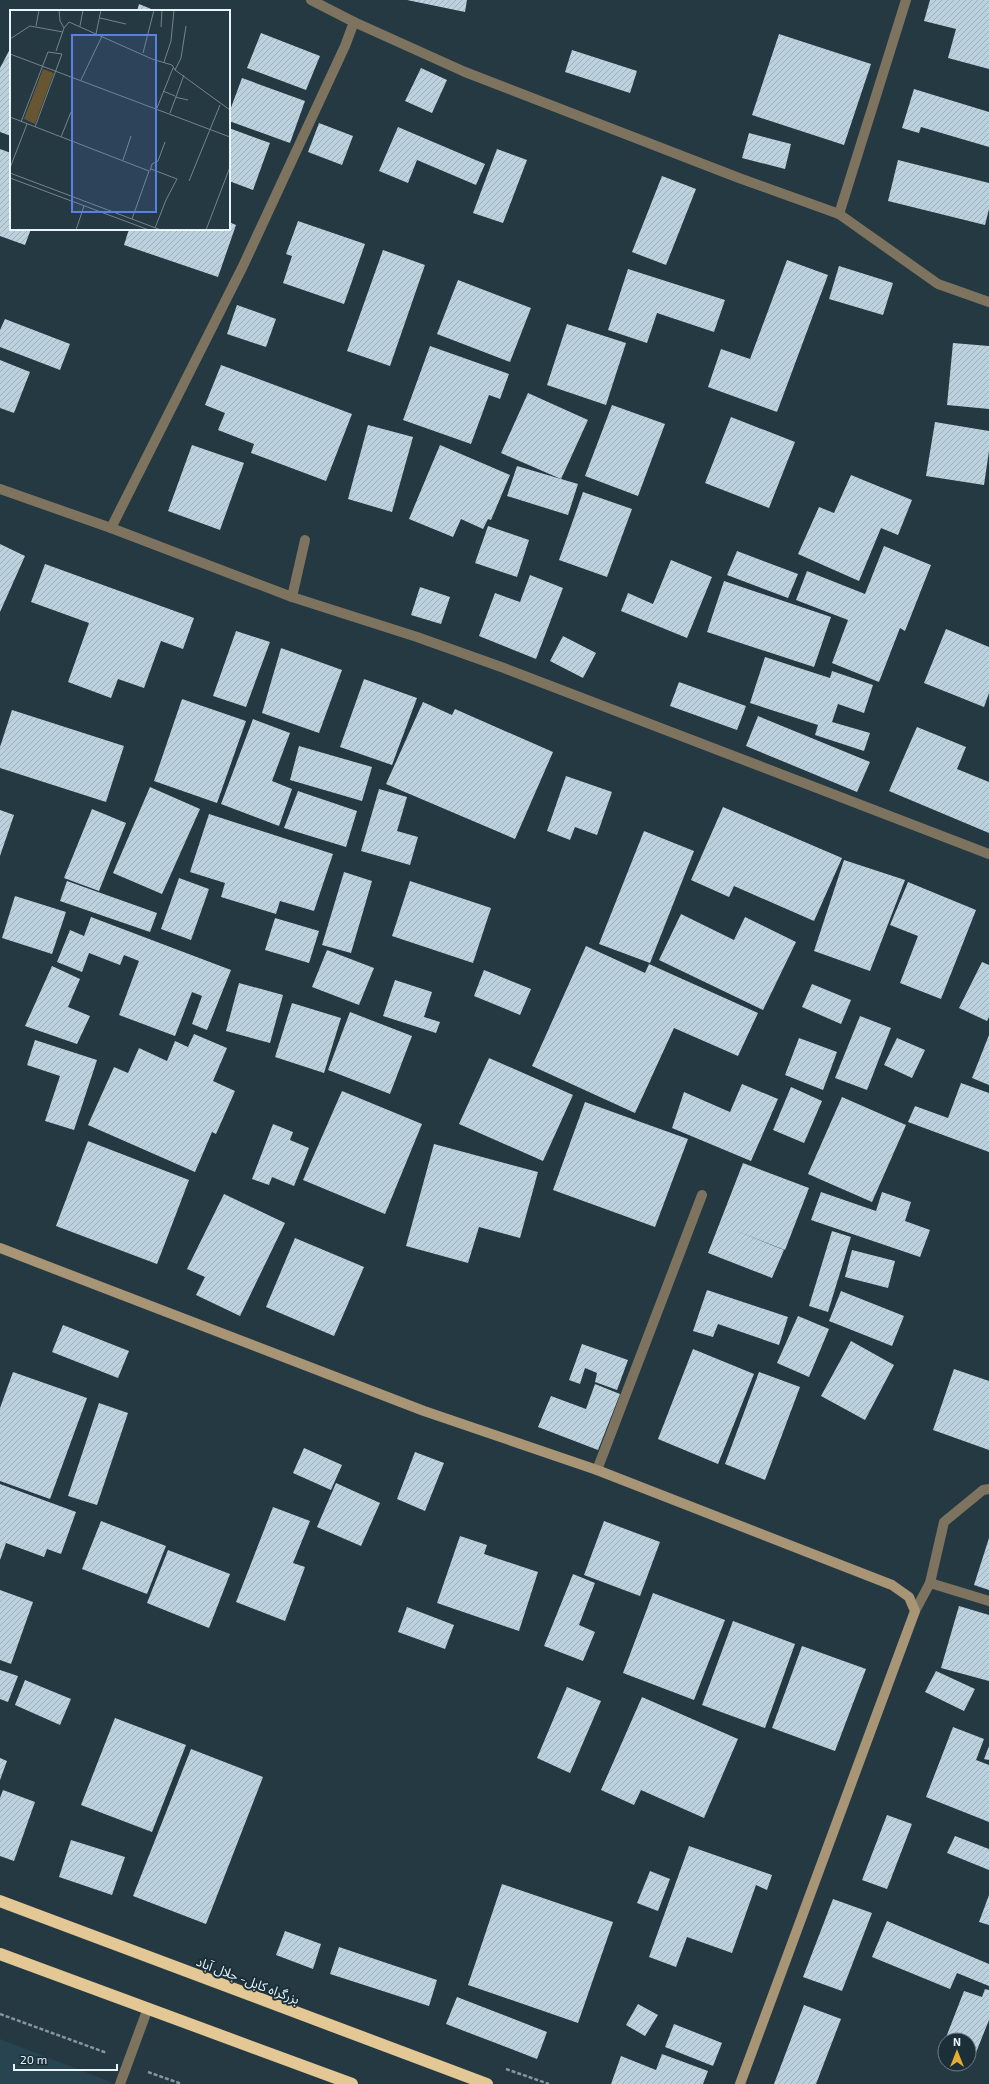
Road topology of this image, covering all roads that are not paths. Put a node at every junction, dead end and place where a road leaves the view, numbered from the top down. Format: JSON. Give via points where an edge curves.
{"nodes":[{"id":1,"x":311,"y":0,"type":"edge"},
{"id":2,"x":906,"y":0,"type":"edge"},
{"id":3,"x":354,"y":22,"type":"junction"},
{"id":4,"x":839,"y":214,"type":"junction"},
{"id":5,"x":989,"y":302,"type":"edge"},
{"id":6,"x":0,"y":489,"type":"edge"},
{"id":7,"x":111,"y":528,"type":"junction"},
{"id":8,"x":305,"y":540,"type":"dead end"},
{"id":9,"x":292,"y":597,"type":"junction"},
{"id":10,"x":989,"y":854,"type":"edge"},
{"id":11,"x":702,"y":1195,"type":"dead end"},
{"id":12,"x":0,"y":1248,"type":"edge"},
{"id":13,"x":597,"y":1470,"type":"junction"},
{"id":14,"x":989,"y":1489,"type":"edge"},
{"id":15,"x":930,"y":1583,"type":"junction"},
{"id":16,"x":989,"y":1601,"type":"edge"},
{"id":17,"x":915,"y":1611,"type":"junction"},
{"id":18,"x":0,"y":1901,"type":"edge"},
{"id":19,"x":0,"y":1954,"type":"edge"},
{"id":20,"x":148,"y":2008,"type":"junction"},
{"id":21,"x":120,"y":2084,"type":"edge"},
{"id":22,"x":352,"y":2084,"type":"edge"},
{"id":23,"x":487,"y":2084,"type":"edge"},
{"id":24,"x":740,"y":2084,"type":"edge"}],
"edges":[{"from":1,"to":3,"type":"street"},
{"from":2,"to":4,"type":"street"},
{"from":3,"to":4,"type":"street","via":[[465,72]]},
{"from":3,"to":7,"type":"street","via":[[243,266]]},
{"from":4,"to":5,"type":"street","via":[[938,284]]},
{"from":6,"to":7,"type":"street"},
{"from":7,"to":9,"type":"street"},
{"from":8,"to":9,"type":"street"},
{"from":9,"to":10,"type":"street","via":[[504,668]]},
{"from":11,"to":13,"type":"street"},
{"from":12,"to":13,"type":"street","via":[[424,1411]]},
{"from":13,"to":17,"type":"street","via":[[892,1584],[909,1597]]},
{"from":14,"to":15,"type":"street","via":[[983,1490],[944,1522]]},
{"from":15,"to":16,"type":"street"},
{"from":15,"to":17,"type":"street"},
{"from":17,"to":24,"type":"street"},
{"from":18,"to":23,"type":"highway","name":"بزرگراه کابل- جلال آباد"},
{"from":19,"to":20,"type":"highway"},
{"from":20,"to":21,"type":"street"},
{"from":20,"to":22,"type":"highway"}]}
